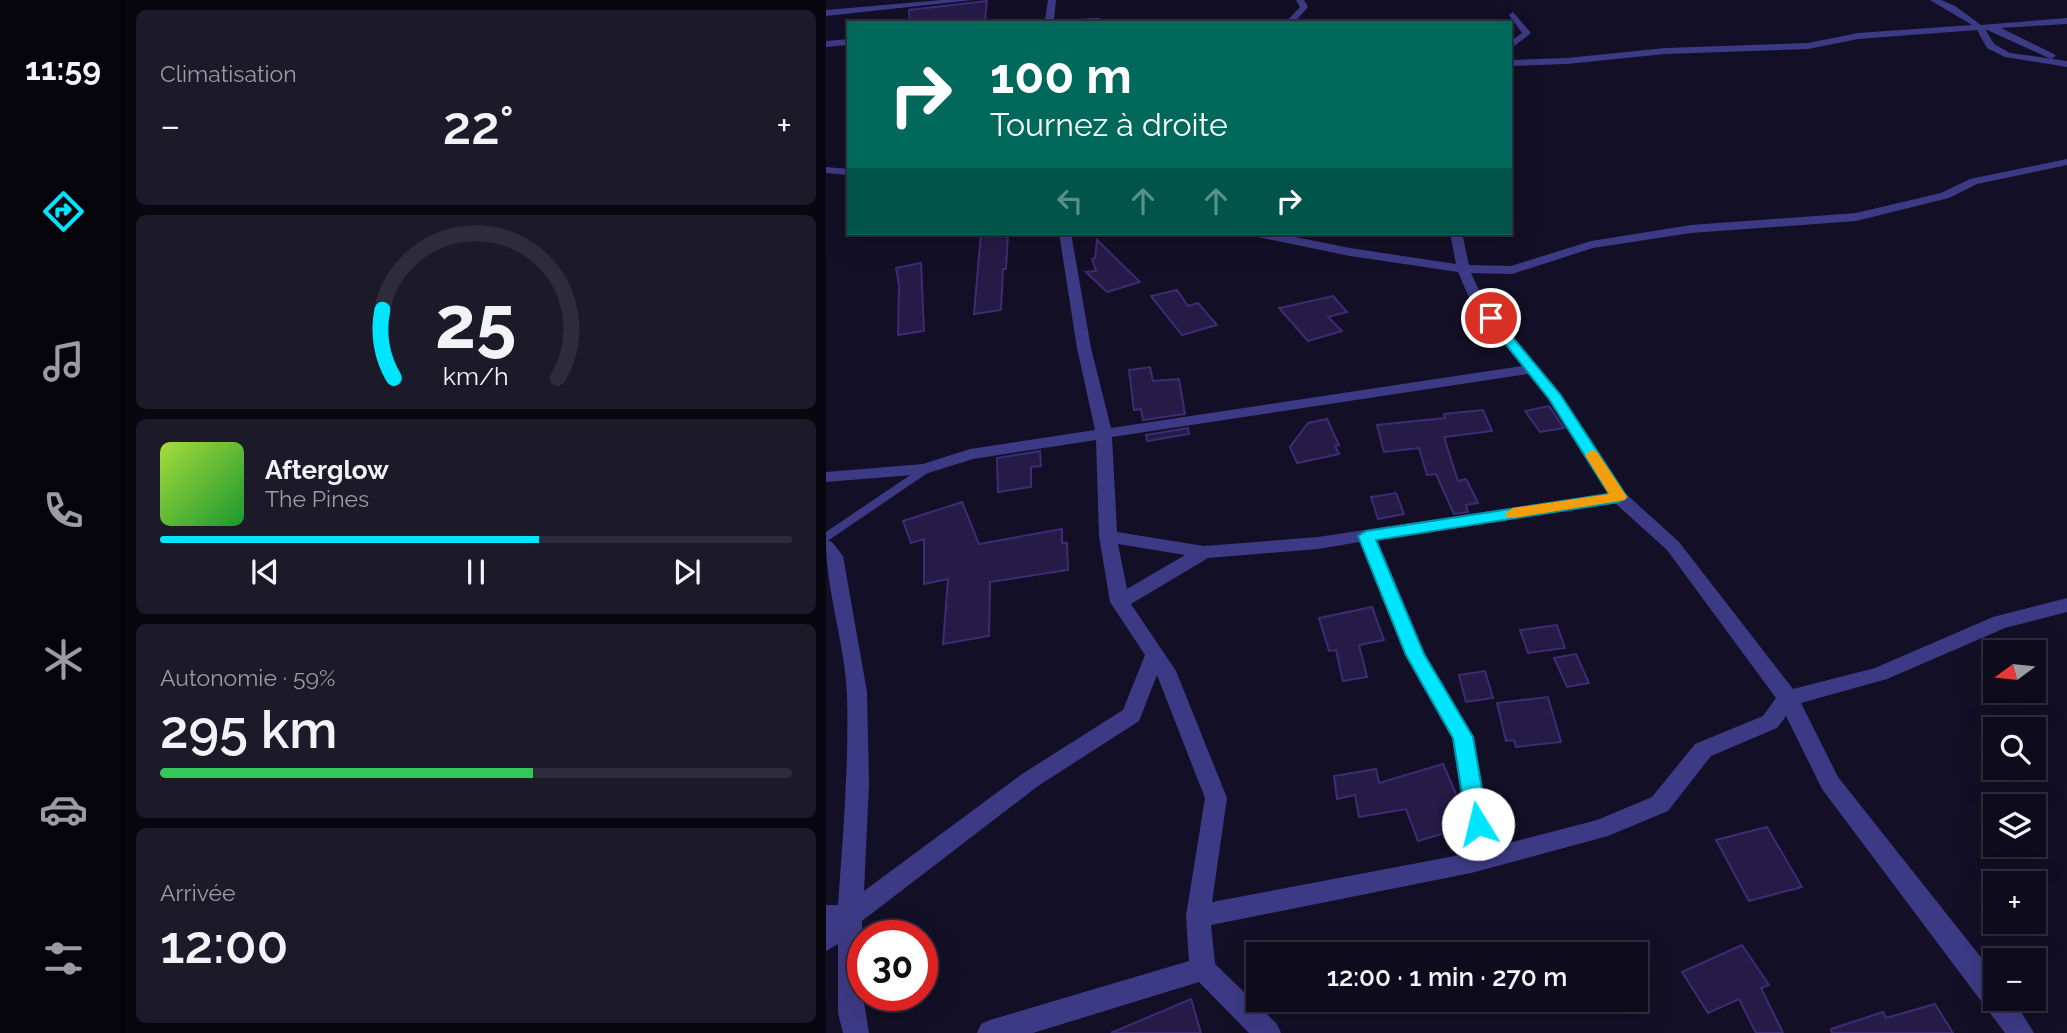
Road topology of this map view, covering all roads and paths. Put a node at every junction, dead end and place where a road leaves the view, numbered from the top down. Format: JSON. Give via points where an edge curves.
{"nodes":[{"id":1,"x":969,"y":0,"type":"edge"},
{"id":2,"x":1052,"y":0,"type":"edge"},
{"id":3,"x":1300,"y":0,"type":"edge"},
{"id":4,"x":1934,"y":0,"type":"edge"},
{"id":5,"x":1521,"y":1,"type":"edge"},
{"id":6,"x":900,"y":7,"type":"edge"},
{"id":7,"x":826,"y":13,"type":"edge"},
{"id":8,"x":1511,"y":19,"type":"edge"},
{"id":9,"x":1049,"y":21,"type":"edge"},
{"id":10,"x":1061,"y":21,"type":"edge"},
{"id":11,"x":1099,"y":21,"type":"edge"},
{"id":12,"x":1291,"y":21,"type":"edge"},
{"id":13,"x":2067,"y":21,"type":"edge"},
{"id":14,"x":1985,"y":26,"type":"junction"},
{"id":15,"x":1512,"y":39,"type":"edge"},
{"id":16,"x":847,"y":41,"type":"edge"},
{"id":17,"x":826,"y":44,"type":"edge"},
{"id":18,"x":1512,"y":56,"type":"edge"},
{"id":19,"x":1512,"y":63,"type":"edge"},
{"id":20,"x":2067,"y":64,"type":"edge"},
{"id":21,"x":847,"y":162,"type":"edge"},
{"id":22,"x":2067,"y":162,"type":"edge"},
{"id":23,"x":827,"y":170,"type":"edge"},
{"id":24,"x":847,"y":172,"type":"edge"},
{"id":25,"x":1065,"y":235,"type":"edge"},
{"id":26,"x":1268,"y":235,"type":"edge"},
{"id":27,"x":1456,"y":235,"type":"edge"},
{"id":28,"x":1463,"y":269,"type":"junction"},
{"id":29,"x":1531,"y":369,"type":"junction"},
{"id":30,"x":1104,"y":434,"type":"junction"},
{"id":31,"x":925,"y":469,"type":"junction"},
{"id":32,"x":826,"y":477,"type":"edge"},
{"id":33,"x":1619,"y":497,"type":"junction"},
{"id":34,"x":1108,"y":536,"type":"junction"},
{"id":35,"x":1366,"y":536,"type":"junction"},
{"id":36,"x":826,"y":538,"type":"edge"},
{"id":37,"x":826,"y":546,"type":"edge"},
{"id":38,"x":1205,"y":552,"type":"junction"},
{"id":39,"x":1119,"y":602,"type":"junction"},
{"id":40,"x":2067,"y":605,"type":"edge"},
{"id":41,"x":1156,"y":655,"type":"junction"},
{"id":42,"x":1788,"y":698,"type":"junction"},
{"id":43,"x":1471,"y":863,"type":"junction"},
{"id":44,"x":838,"y":916,"type":"edge"},
{"id":45,"x":1198,"y":916,"type":"junction"},
{"id":46,"x":826,"y":939,"type":"edge"},
{"id":47,"x":1203,"y":969,"type":"junction"},
{"id":48,"x":1983,"y":981,"type":"edge"},
{"id":49,"x":2005,"y":1011,"type":"edge"},
{"id":50,"x":856,"y":1033,"type":"edge"},
{"id":51,"x":990,"y":1033,"type":"edge"},
{"id":52,"x":1268,"y":1033,"type":"edge"},
{"id":53,"x":2021,"y":1033,"type":"edge"}],
"edges":[{"from":1,"to":6,"type":"street"},
{"from":2,"to":9,"type":"street"},
{"from":3,"to":12,"type":"street","via":[[1304,7]]},
{"from":4,"to":14,"type":"street"},
{"from":5,"to":8,"type":"street"},
{"from":6,"to":7,"type":"street"},
{"from":8,"to":15,"type":"street","via":[[1527,33]]},
{"from":10,"to":11,"type":"street"},
{"from":13,"to":14,"type":"street"},
{"from":14,"to":19,"type":"street","via":[[1858,36],[1796,47]]},
{"from":14,"to":20,"type":"street"},
{"from":14,"to":20,"type":"street","via":[[1990,46],[2008,55]]},
{"from":15,"to":18,"type":"street","via":[[1516,54]]},
{"from":16,"to":17,"type":"street"},
{"from":21,"to":23,"type":"street"},
{"from":22,"to":28,"type":"street","via":[[1974,181],[1945,196],[1856,217],[1692,229],[1591,245],[1512,271]]},
{"from":23,"to":24,"type":"street"},
{"from":25,"to":30,"type":"street"},
{"from":26,"to":28,"type":"street"},
{"from":27,"to":28,"type":"street"},
{"from":28,"to":29,"type":"street","via":[[1478,302]]},
{"from":29,"to":30,"type":"street"},
{"from":29,"to":33,"type":"street","via":[[1555,397]]},
{"from":30,"to":31,"type":"street","via":[[970,454]]},
{"from":30,"to":34,"type":"street"},
{"from":31,"to":32,"type":"street"},
{"from":31,"to":36,"type":"lane"},
{"from":33,"to":35,"type":"street"},
{"from":33,"to":42,"type":"street","via":[[1673,546]]},
{"from":34,"to":38,"type":"street"},
{"from":34,"to":39,"type":"street"},
{"from":35,"to":38,"type":"street"},
{"from":35,"to":43,"type":"street","via":[[1415,655],[1463,737],[1478,824]]},
{"from":37,"to":44,"type":"street","via":[[834,556],[857,692],[858,784]]},
{"from":38,"to":39,"type":"street"},
{"from":39,"to":41,"type":"street"},
{"from":40,"to":42,"type":"street","via":[[2000,622],[1880,674]]},
{"from":41,"to":44,"type":"street","via":[[1132,715],[1030,780]]},
{"from":41,"to":45,"type":"street","via":[[1216,798]]},
{"from":42,"to":43,"type":"street","via":[[1770,722],[1703,750],[1660,804],[1600,829]]},
{"from":42,"to":48,"type":"street","via":[[1830,783]]},
{"from":43,"to":45,"type":"street"},
{"from":44,"to":46,"type":"street"},
{"from":44,"to":50,"type":"street"},
{"from":45,"to":47,"type":"street"},
{"from":47,"to":51,"type":"street"},
{"from":47,"to":52,"type":"street"},
{"from":49,"to":53,"type":"street"}]}
